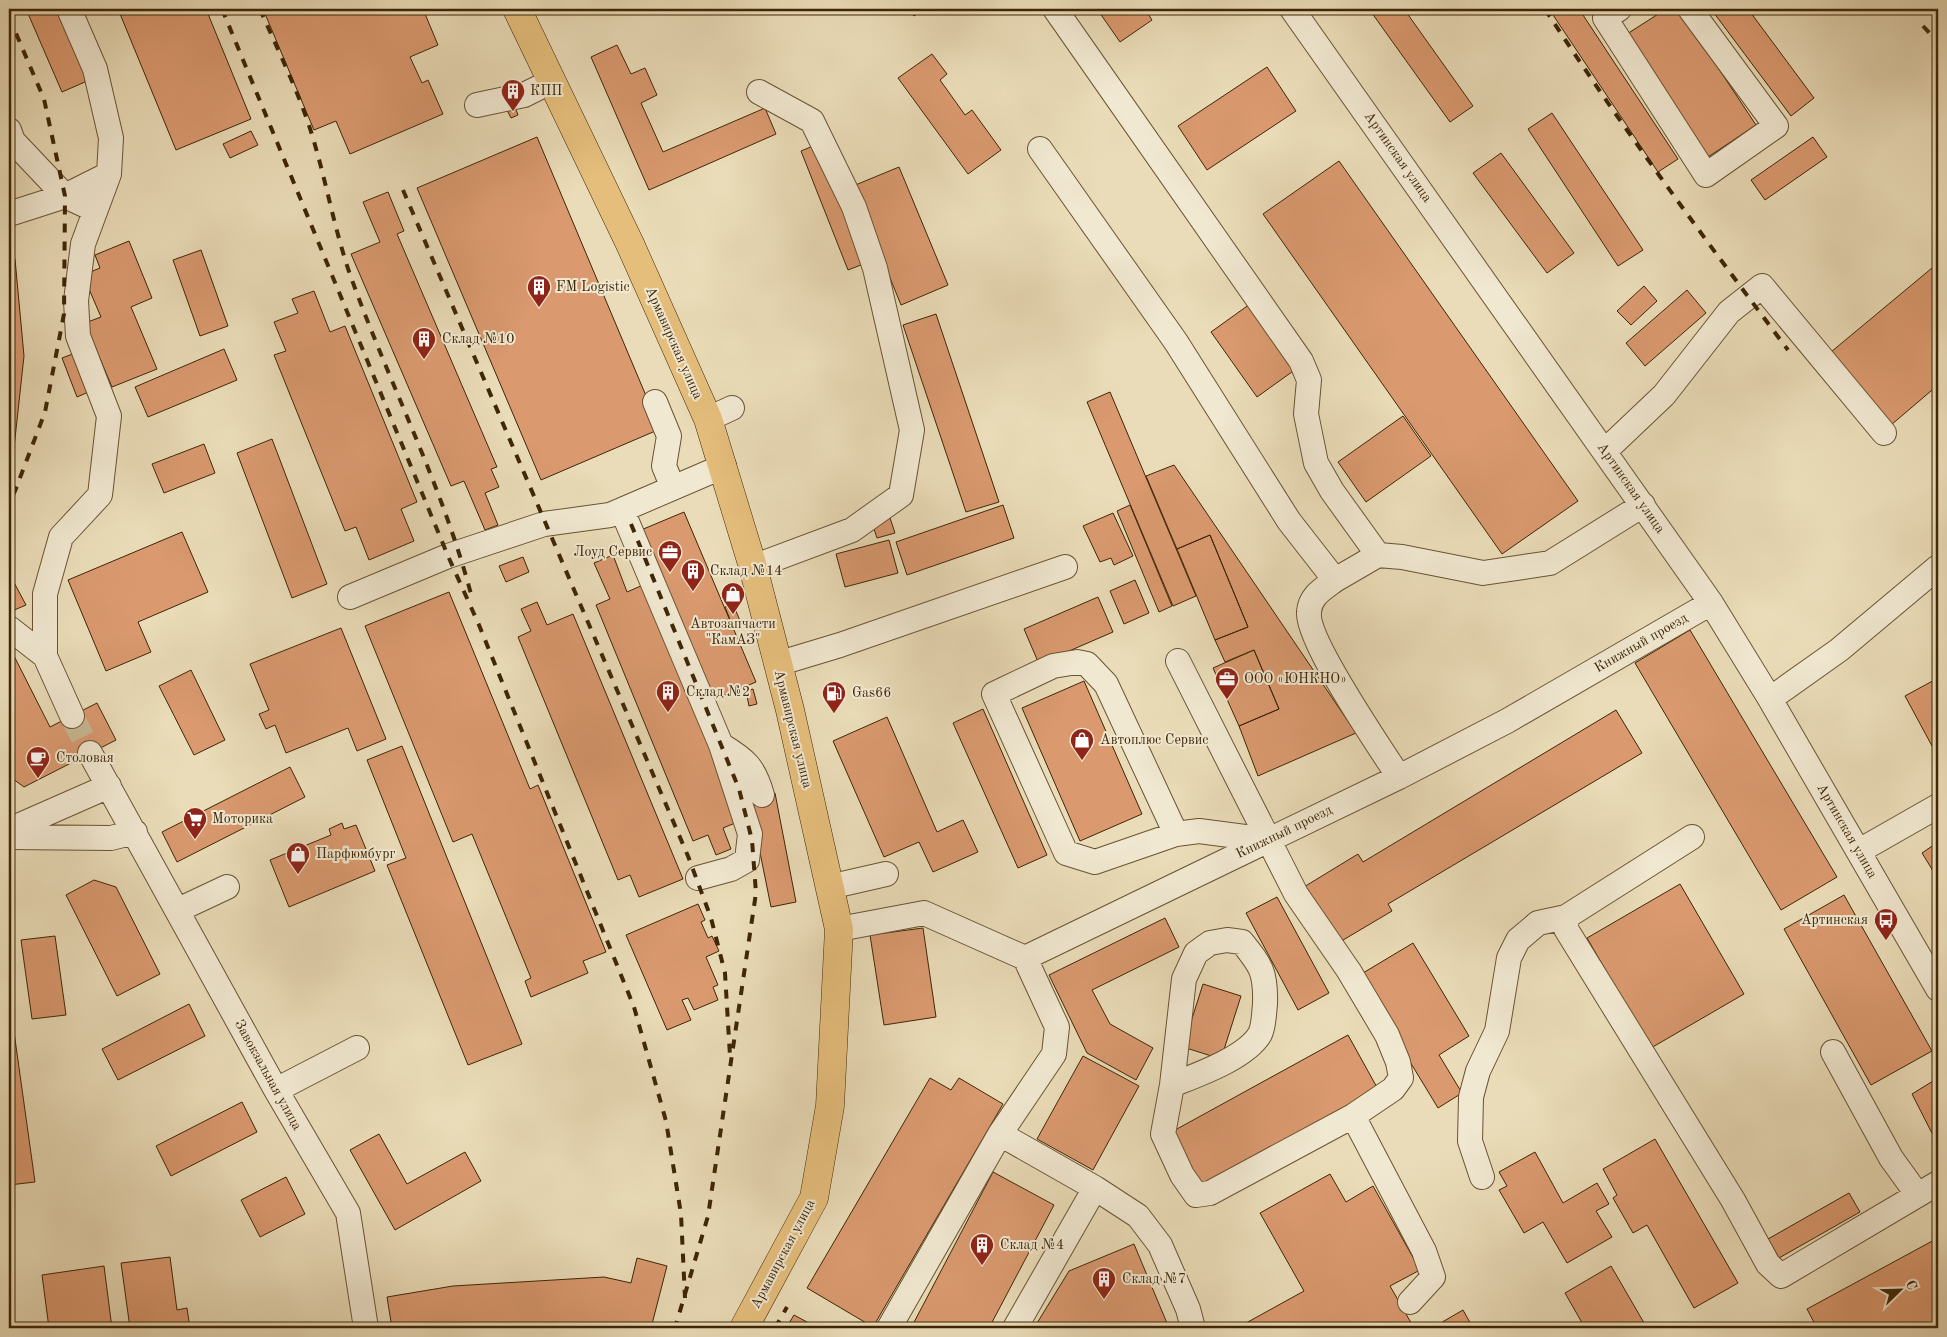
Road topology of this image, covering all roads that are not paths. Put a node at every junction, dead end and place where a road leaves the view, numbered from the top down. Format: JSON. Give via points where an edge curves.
{"nodes":[{"id":1,"x":68,"y":9,"type":"edge"},
{"id":2,"x":517,"y":9,"type":"edge"},
{"id":3,"x":1055,"y":9,"type":"edge"},
{"id":4,"x":1292,"y":9,"type":"edge"},
{"id":5,"x":1690,"y":9,"type":"edge"},
{"id":6,"x":1607,"y":12,"type":"edge"},
{"id":7,"x":552,"y":81,"type":"junction"},
{"id":8,"x":759,"y":92,"type":"dead end"},
{"id":9,"x":477,"y":105,"type":"dead end"},
{"id":10,"x":9,"y":130,"type":"edge"},
{"id":11,"x":1040,"y":149,"type":"dead end"},
{"id":12,"x":108,"y":174,"type":"junction"},
{"id":13,"x":65,"y":196,"type":"junction"},
{"id":14,"x":95,"y":210,"type":"junction"},
{"id":15,"x":9,"y":214,"type":"edge"},
{"id":16,"x":655,"y":402,"type":"dead end"},
{"id":17,"x":1884,"y":433,"type":"dead end"},
{"id":18,"x":1605,"y":451,"type":"junction"},
{"id":19,"x":724,"y":466,"type":"junction"},
{"id":20,"x":673,"y":488,"type":"junction"},
{"id":21,"x":1643,"y":505,"type":"junction"},
{"id":22,"x":622,"y":510,"type":"junction"},
{"id":23,"x":1378,"y":555,"type":"junction"},
{"id":24,"x":753,"y":567,"type":"junction"},
{"id":25,"x":1065,"y":567,"type":"dead end"},
{"id":26,"x":1938,"y":567,"type":"edge"},
{"id":27,"x":1335,"y":580,"type":"junction"},
{"id":28,"x":350,"y":597,"type":"dead end"},
{"id":29,"x":1710,"y":603,"type":"junction"},
{"id":30,"x":9,"y":628,"type":"edge"},
{"id":31,"x":45,"y":656,"type":"junction"},
{"id":32,"x":1178,"y":661,"type":"dead end"},
{"id":33,"x":777,"y":664,"type":"junction"},
{"id":34,"x":1770,"y":699,"type":"junction"},
{"id":35,"x":72,"y":716,"type":"tunnel mouth"},
{"id":36,"x":722,"y":745,"type":"junction"},
{"id":37,"x":90,"y":753,"type":"tunnel mouth"},
{"id":38,"x":1399,"y":777,"type":"junction"},
{"id":39,"x":109,"y":786,"type":"junction"},
{"id":40,"x":762,"y":795,"type":"dead end"},
{"id":41,"x":1938,"y":806,"type":"edge"},
{"id":42,"x":9,"y":830,"type":"edge"},
{"id":43,"x":135,"y":832,"type":"junction"},
{"id":44,"x":1176,"y":834,"type":"junction"},
{"id":45,"x":9,"y":837,"type":"edge"},
{"id":46,"x":1692,"y":837,"type":"dead end"},
{"id":47,"x":1268,"y":840,"type":"junction"},
{"id":48,"x":1859,"y":851,"type":"junction"},
{"id":49,"x":886,"y":874,"type":"dead end"},
{"id":50,"x":698,"y":878,"type":"dead end"},
{"id":51,"x":227,"y":887,"type":"dead end"},
{"id":52,"x":829,"y":887,"type":"junction"},
{"id":53,"x":178,"y":910,"type":"junction"},
{"id":54,"x":1566,"y":917,"type":"junction"},
{"id":55,"x":839,"y":929,"type":"junction"},
{"id":56,"x":1024,"y":958,"type":"junction"},
{"id":57,"x":1938,"y":989,"type":"edge"},
{"id":58,"x":357,"y":1048,"type":"dead end"},
{"id":59,"x":1833,"y":1052,"type":"dead end"},
{"id":60,"x":1172,"y":1085,"type":"junction"},
{"id":61,"x":276,"y":1090,"type":"junction"},
{"id":62,"x":1352,"y":1116,"type":"junction"},
{"id":63,"x":1000,"y":1134,"type":"junction"},
{"id":64,"x":1482,"y":1177,"type":"dead end"},
{"id":65,"x":1938,"y":1183,"type":"edge"},
{"id":66,"x":1095,"y":1188,"type":"junction"},
{"id":67,"x":1917,"y":1194,"type":"junction"},
{"id":68,"x":1410,"y":1302,"type":"dead end"},
{"id":69,"x":366,"y":1328,"type":"edge"},
{"id":70,"x":744,"y":1328,"type":"edge"},
{"id":71,"x":889,"y":1328,"type":"edge"},
{"id":72,"x":1015,"y":1328,"type":"edge"},
{"id":73,"x":1193,"y":1328,"type":"edge"}],
"edges":[{"from":1,"to":12,"type":"street","via":[[95,69],[111,138]]},
{"from":2,"to":7,"type":"main road","name":"Армавирская улица"},
{"from":3,"to":23,"type":"street","via":[[1301,361],[1309,380],[1306,414],[1316,463]]},
{"from":4,"to":18,"type":"street","name":"Артинская улица"},
{"from":5,"to":6,"type":"street","via":[[1776,126],[1706,175]]},
{"from":7,"to":9,"type":"street","via":[[524,96]]},
{"from":7,"to":19,"type":"main road","name":"Армавирская улица","via":[[630,244],[720,413]]},
{"from":8,"to":24,"type":"street","via":[[812,121],[854,207],[875,268],[912,430],[901,495],[852,530]]},
{"from":10,"to":13,"type":"street","via":[[13,141]]},
{"from":11,"to":27,"type":"street","via":[[1176,342],[1289,521]]},
{"from":12,"to":13,"type":"street"},
{"from":12,"to":14,"type":"street"},
{"from":13,"to":14,"type":"street"},
{"from":13,"to":15,"type":"street"},
{"from":14,"to":31,"type":"street","via":[[82,244],[76,301],[78,336],[110,416],[100,495],[61,537],[46,594]]},
{"from":16,"to":20,"type":"street","via":[[670,436],[664,466]]},
{"from":17,"to":18,"type":"street","via":[[1762,286],[1729,312],[1664,395]]},
{"from":18,"to":21,"type":"street","name":"Артинская улица"},
{"from":19,"to":20,"type":"street"},
{"from":19,"to":24,"type":"main road","name":"Армавирская улица"},
{"from":20,"to":22,"type":"street"},
{"from":21,"to":23,"type":"street","via":[[1550,563],[1483,573]]},
{"from":21,"to":29,"type":"street","name":"Артинская улица"},
{"from":22,"to":28,"type":"street","via":[[610,515],[534,527],[448,556]]},
{"from":22,"to":36,"type":"street"},
{"from":23,"to":27,"type":"street"},
{"from":24,"to":33,"type":"main road","name":"Армавирская улица"},
{"from":25,"to":33,"type":"street"},
{"from":26,"to":34,"type":"street","via":[[1839,650]]},
{"from":27,"to":38,"type":"street","via":[[1314,596],[1308,613],[1317,642]]},
{"from":29,"to":34,"type":"street","name":"Артинская улица"},
{"from":29,"to":38,"type":"street","name":"Книжный проезд","via":[[1507,721]]},
{"from":30,"to":31,"type":"street"},
{"from":31,"to":35,"type":"street"},
{"from":32,"to":47,"type":"street"},
{"from":33,"to":52,"type":"main road","name":"Армавирская улица"},
{"from":34,"to":48,"type":"street","name":"Артинская улица"},
{"from":36,"to":40,"type":"street","via":[[744,759],[756,774]]},
{"from":36,"to":50,"type":"street","via":[[750,834],[747,860],[727,861]]},
{"from":37,"to":39,"type":"street","name":"Завокзальная улица"},
{"from":38,"to":47,"type":"street","name":"Книжный проезд"},
{"from":39,"to":42,"type":"street"},
{"from":39,"to":43,"type":"street","name":"Завокзальная улица"},
{"from":41,"to":48,"type":"street"},
{"from":43,"to":45,"type":"street","via":[[111,838]]},
{"from":43,"to":53,"type":"street","name":"Завокзальная улица"},
{"from":44,"to":44,"type":"street","via":[[1106,684],[1086,664],[1053,666],[994,694],[1066,853],[1095,862]]},
{"from":44,"to":47,"type":"street","via":[[1199,832]]},
{"from":46,"to":54,"type":"street"},
{"from":47,"to":56,"type":"street","name":"Книжный проезд"},
{"from":47,"to":62,"type":"street","via":[[1296,894],[1349,971],[1387,1035],[1398,1062],[1400,1078],[1393,1088]]},
{"from":48,"to":57,"type":"street","name":"Артинская улица"},
{"from":49,"to":52,"type":"street"},
{"from":51,"to":53,"type":"street"},
{"from":52,"to":55,"type":"main road","name":"Армавирская улица"},
{"from":53,"to":61,"type":"street","name":"Завокзальная улица"},
{"from":54,"to":64,"type":"street","via":[[1538,924],[1518,940],[1509,958],[1497,1031],[1478,1071],[1471,1097],[1470,1141]]},
{"from":54,"to":67,"type":"street","via":[[1566,929],[1661,1080],[1768,1264],[1781,1276]]},
{"from":55,"to":56,"type":"street","via":[[924,913]]},
{"from":55,"to":70,"type":"main road","name":"Армавирская улица","via":[[830,1106],[814,1198]]},
{"from":56,"to":63,"type":"street","via":[[1057,1027],[1054,1054]]},
{"from":58,"to":61,"type":"street"},
{"from":59,"to":67,"type":"street","via":[[1891,1158]]},
{"from":60,"to":60,"type":"street","via":[[1251,1046],[1261,1032],[1266,982],[1263,972],[1242,942],[1210,943],[1196,953],[1184,979]]},
{"from":60,"to":62,"type":"street","via":[[1163,1134],[1182,1175],[1196,1195],[1210,1193]]},
{"from":61,"to":69,"type":"street","name":"Завокзальная улица","via":[[348,1213]]},
{"from":62,"to":68,"type":"street","via":[[1417,1236],[1433,1278]]},
{"from":63,"to":66,"type":"street"},
{"from":63,"to":71,"type":"street"},
{"from":65,"to":67,"type":"street"},
{"from":66,"to":72,"type":"street"},
{"from":66,"to":73,"type":"street","via":[[1138,1216],[1160,1245]]}]}
